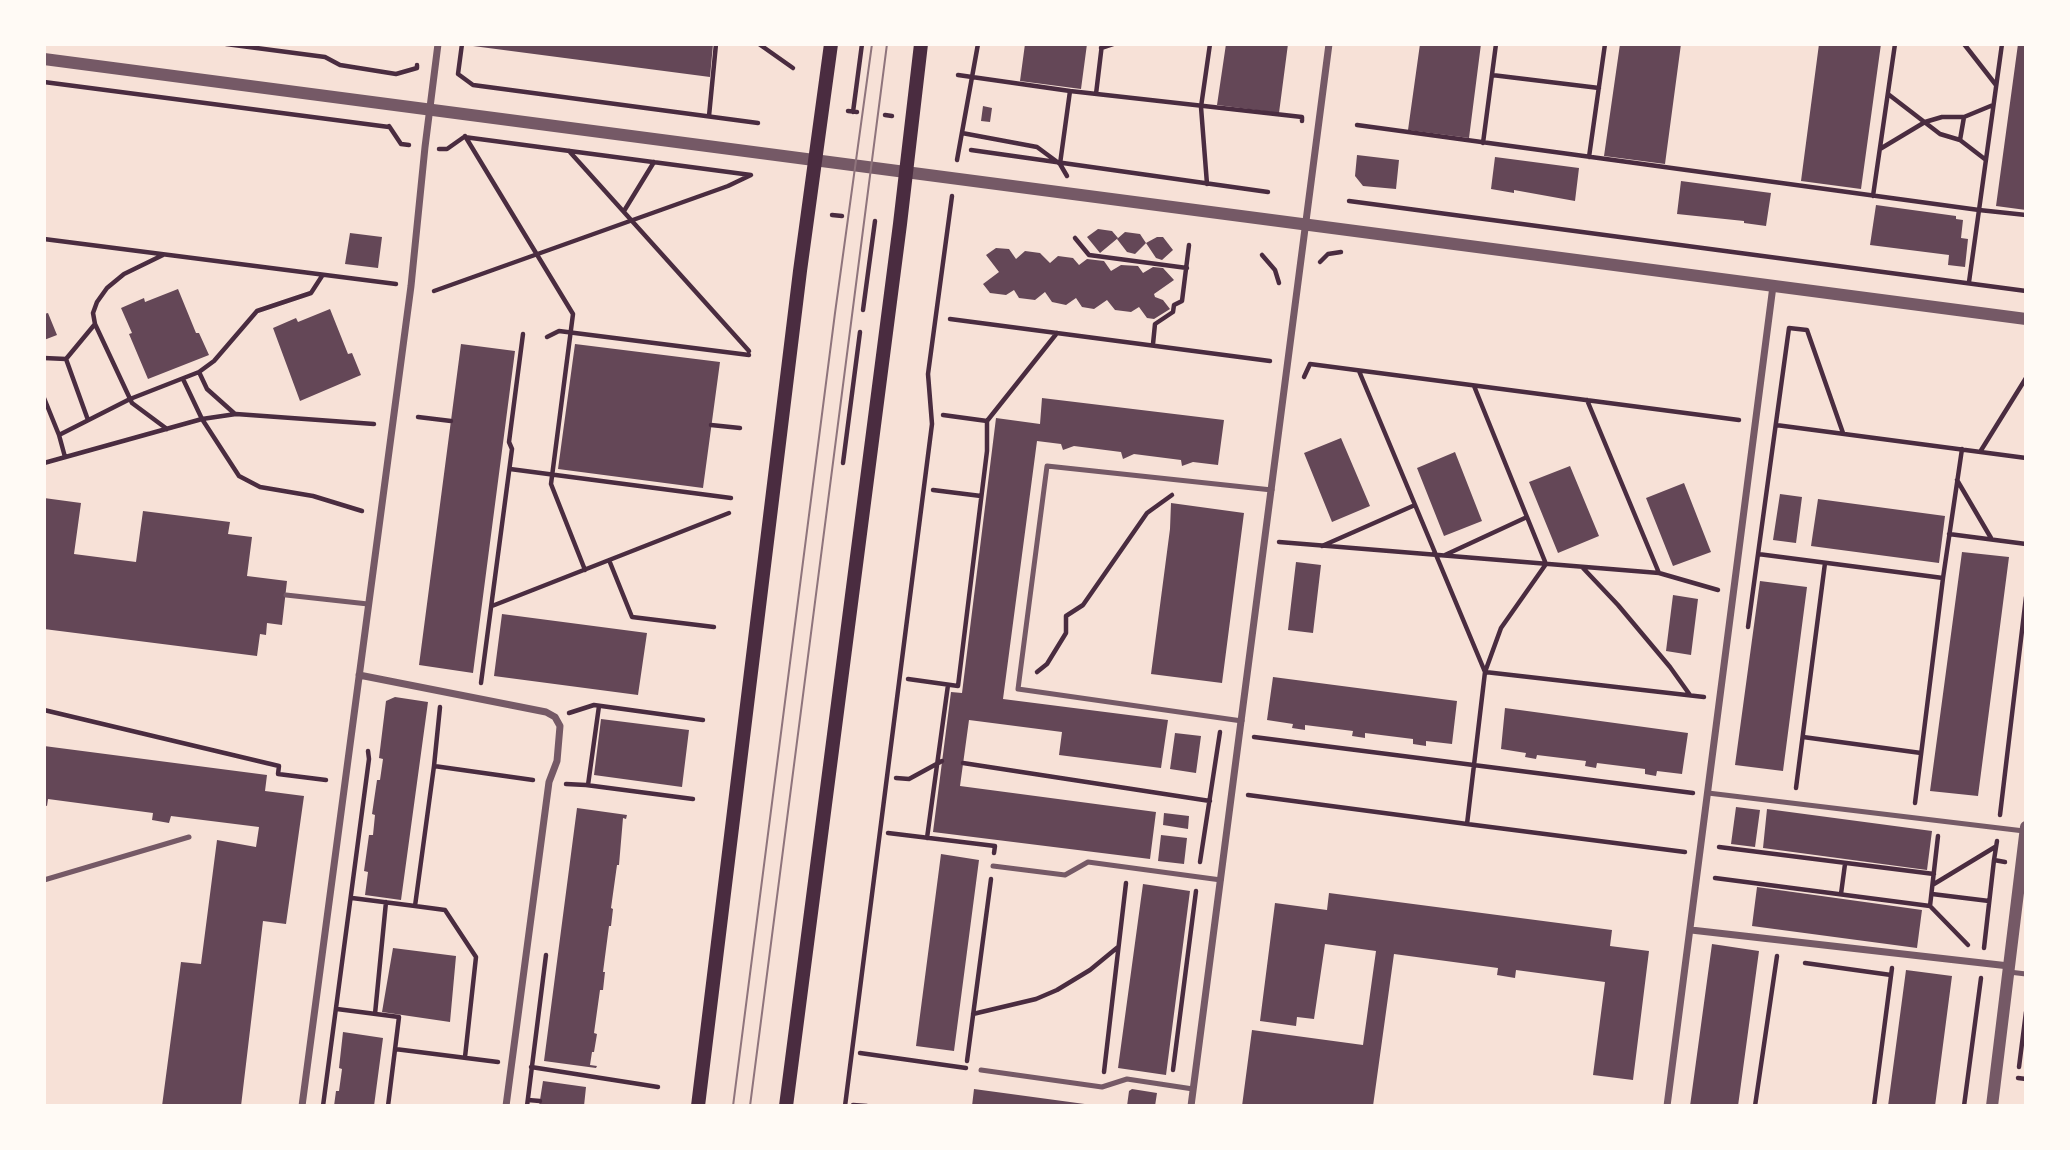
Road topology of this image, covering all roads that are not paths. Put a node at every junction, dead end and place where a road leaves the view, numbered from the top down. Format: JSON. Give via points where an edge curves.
{"nodes":[{"id":1,"x":438,"y":44,"type":"edge"},
{"id":2,"x":831,"y":44,"type":"edge"},
{"id":3,"x":921,"y":44,"type":"edge"},
{"id":4,"x":1329,"y":44,"type":"edge"},
{"id":5,"x":44,"y":59,"type":"edge"},
{"id":6,"x":430,"y":109,"type":"junction"},
{"id":7,"x":815,"y":159,"type":"junction"},
{"id":8,"x":906,"y":170,"type":"junction"},
{"id":9,"x":1306,"y":223,"type":"junction"},
{"id":10,"x":1773,"y":286,"type":"junction"},
{"id":11,"x":2026,"y":318,"type":"edge"},
{"id":12,"x":1272,"y":490,"type":"junction"},
{"id":13,"x":286,"y":595,"type":"dead end"},
{"id":14,"x":368,"y":604,"type":"junction"},
{"id":15,"x":359,"y":675,"type":"junction"},
{"id":16,"x":1242,"y":721,"type":"junction"},
{"id":17,"x":1708,"y":793,"type":"junction"},
{"id":18,"x":2026,"y":830,"type":"edge"},
{"id":19,"x":189,"y":837,"type":"dead end"},
{"id":20,"x":993,"y":866,"type":"road end"},
{"id":21,"x":44,"y":880,"type":"edge"},
{"id":22,"x":1221,"y":880,"type":"junction"},
{"id":23,"x":1690,"y":930,"type":"junction"},
{"id":24,"x":2009,"y":969,"type":"junction"},
{"id":25,"x":2026,"y":974,"type":"edge"},
{"id":26,"x":981,"y":1070,"type":"road end"},
{"id":27,"x":1193,"y":1089,"type":"junction"},
{"id":28,"x":302,"y":1106,"type":"edge"},
{"id":29,"x":506,"y":1106,"type":"edge"},
{"id":30,"x":698,"y":1106,"type":"edge"},
{"id":31,"x":786,"y":1106,"type":"edge"},
{"id":32,"x":1191,"y":1106,"type":"edge"},
{"id":33,"x":1667,"y":1106,"type":"edge"},
{"id":34,"x":1992,"y":1106,"type":"edge"}],
"edges":[{"from":1,"to":6,"type":"street"},
{"from":2,"to":7,"type":"main road"},
{"from":3,"to":8,"type":"main road"},
{"from":4,"to":9,"type":"street"},
{"from":5,"to":6,"type":"street"},
{"from":6,"to":7,"type":"street"},
{"from":6,"to":14,"type":"street"},
{"from":7,"to":8,"type":"street"},
{"from":7,"to":30,"type":"main road"},
{"from":8,"to":9,"type":"street"},
{"from":8,"to":31,"type":"main road"},
{"from":9,"to":10,"type":"street"},
{"from":9,"to":12,"type":"street"},
{"from":10,"to":11,"type":"street"},
{"from":10,"to":17,"type":"street"},
{"from":12,"to":16,"type":"street"},
{"from":12,"to":16,"type":"lane","via":[[1048,466],[1017,689]]},
{"from":13,"to":14,"type":"lane"},
{"from":14,"to":15,"type":"street"},
{"from":15,"to":28,"type":"street"},
{"from":15,"to":29,"type":"street","via":[[546,712],[560,726]]},
{"from":16,"to":22,"type":"street"},
{"from":17,"to":18,"type":"lane"},
{"from":17,"to":23,"type":"street"},
{"from":18,"to":24,"type":"street"},
{"from":19,"to":21,"type":"lane"},
{"from":20,"to":22,"type":"lane","via":[[1065,876],[1088,862]]},
{"from":22,"to":27,"type":"street"},
{"from":23,"to":24,"type":"street"},
{"from":23,"to":33,"type":"street"},
{"from":24,"to":25,"type":"lane"},
{"from":24,"to":34,"type":"street"},
{"from":26,"to":27,"type":"lane","via":[[1102,1087],[1127,1079]]},
{"from":27,"to":32,"type":"street"}]}
